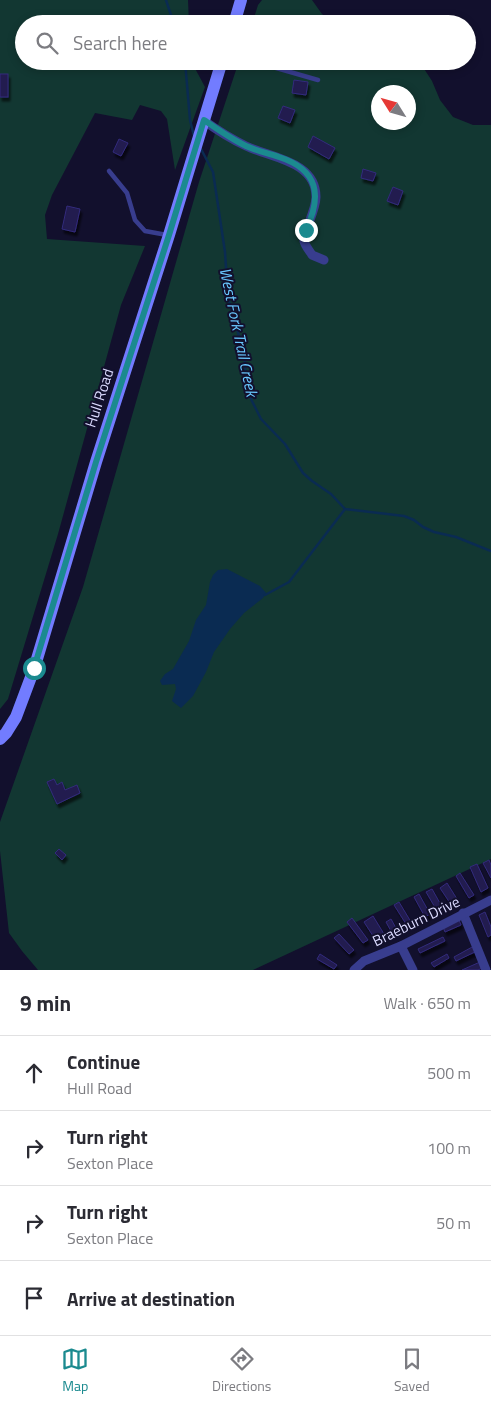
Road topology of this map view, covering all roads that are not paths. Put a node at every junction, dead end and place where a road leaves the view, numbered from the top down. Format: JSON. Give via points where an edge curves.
{"nodes":[{"id":1,"x":241,"y":0,"type":"edge"},
{"id":2,"x":237,"y":15,"type":"edge"},
{"id":3,"x":219,"y":70,"type":"edge"},
{"id":4,"x":283,"y":70,"type":"edge"},
{"id":5,"x":318,"y":80,"type":"dead end"},
{"id":6,"x":204,"y":120,"type":"junction"},
{"id":7,"x":109,"y":171,"type":"dead end"},
{"id":8,"x":169,"y":235,"type":"junction"},
{"id":9,"x":324,"y":260,"type":"dead end"},
{"id":10,"x":0,"y":740,"type":"edge"},
{"id":11,"x":491,"y":900,"type":"edge"},
{"id":12,"x":463,"y":913,"type":"junction"},
{"id":13,"x":401,"y":946,"type":"junction"},
{"id":14,"x":354,"y":970,"type":"edge"},
{"id":15,"x":413,"y":970,"type":"edge"},
{"id":16,"x":486,"y":970,"type":"edge"}],
"edges":[{"from":1,"to":2,"type":"main road"},
{"from":3,"to":6,"type":"main road","name":"Hull Road"},
{"from":4,"to":5,"type":"lane"},
{"from":6,"to":8,"type":"main road","name":"Hull Road"},
{"from":6,"to":9,"type":"street","via":[[247,147],[290,162],[308,176],[315,186],[316,197],[304,241],[312,255]]},
{"from":7,"to":8,"type":"lane","via":[[127,193],[135,220],[145,231]]},
{"from":8,"to":10,"type":"main road","name":"Hull Road","via":[[34,668],[16,717]]},
{"from":11,"to":12,"type":"street","name":"Braeburn Drive"},
{"from":12,"to":13,"type":"street","name":"Braeburn Drive"},
{"from":12,"to":16,"type":"street"},
{"from":13,"to":14,"type":"street","name":"Braeburn Drive","via":[[364,961]]},
{"from":13,"to":15,"type":"street"}]}
